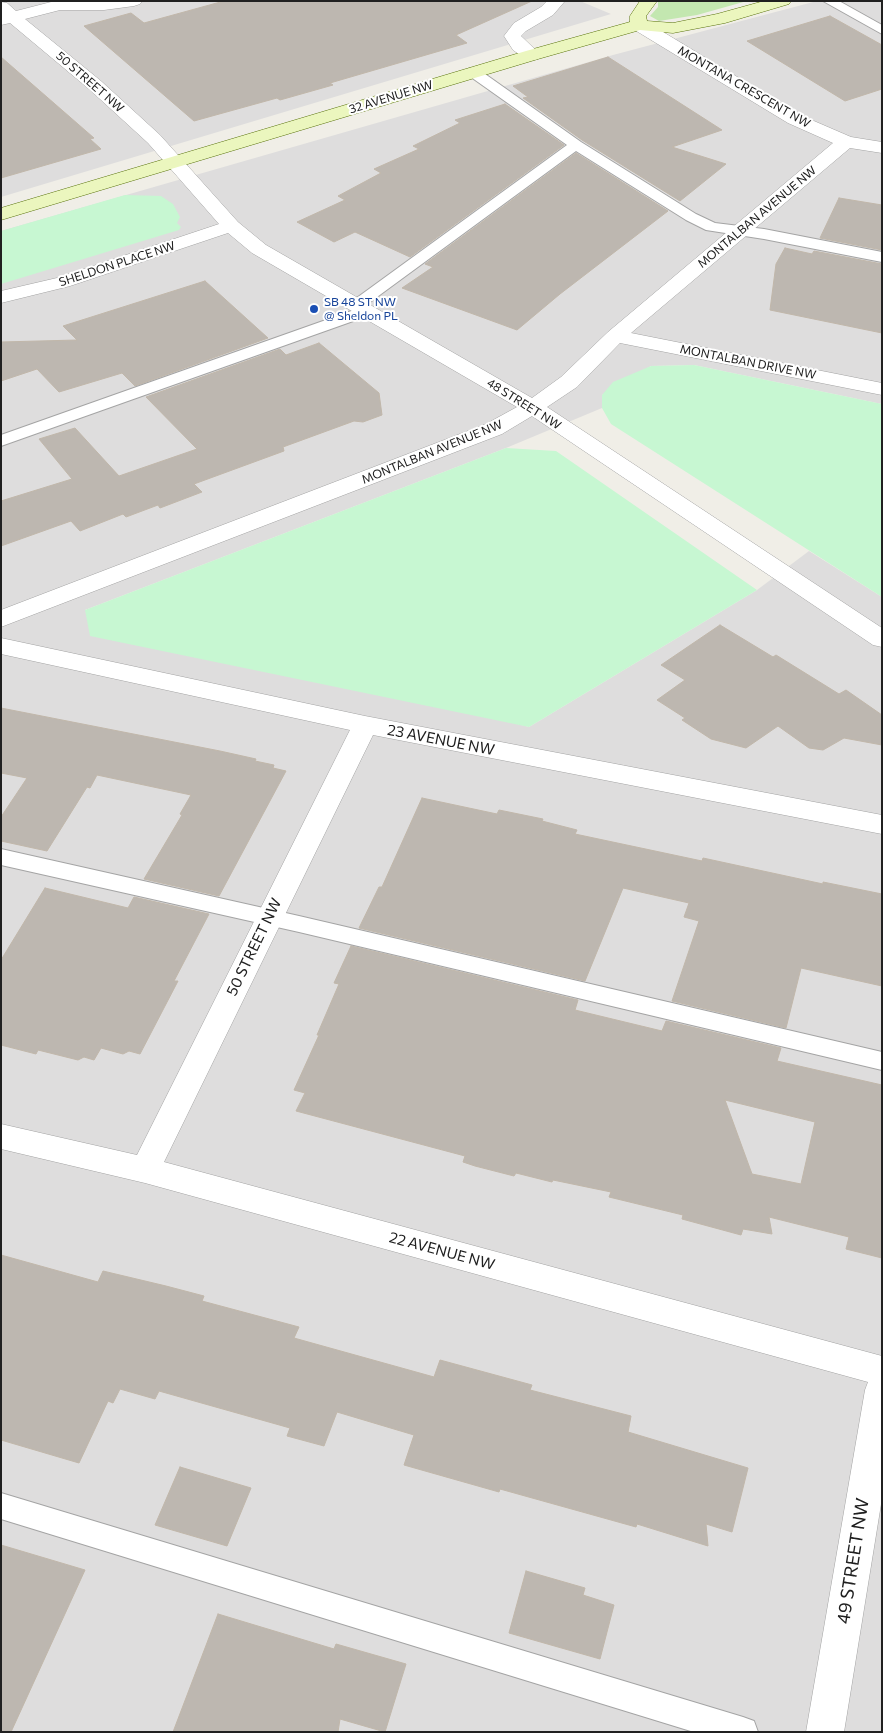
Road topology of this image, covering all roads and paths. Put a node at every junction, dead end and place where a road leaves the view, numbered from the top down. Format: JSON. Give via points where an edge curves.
{"nodes":[{"id":1,"x":134,"y":1,"type":"edge"},
{"id":2,"x":557,"y":1,"type":"edge"},
{"id":3,"x":648,"y":1,"type":"edge"},
{"id":4,"x":783,"y":1,"type":"edge"},
{"id":5,"x":829,"y":1,"type":"edge"},
{"id":6,"x":58,"y":3,"type":"edge"},
{"id":7,"x":5,"y":15,"type":"edge"},
{"id":8,"x":639,"y":25,"type":"junction"},
{"id":9,"x":882,"y":30,"type":"edge"},
{"id":10,"x":532,"y":55,"type":"junction"},
{"id":11,"x":473,"y":72,"type":"junction"},
{"id":12,"x":846,"y":142,"type":"junction"},
{"id":13,"x":576,"y":145,"type":"junction"},
{"id":14,"x":882,"y":148,"type":"edge"},
{"id":15,"x":175,"y":161,"type":"junction"},
{"id":16,"x":1,"y":214,"type":"edge"},
{"id":17,"x":231,"y":226,"type":"junction"},
{"id":18,"x":740,"y":231,"type":"junction"},
{"id":19,"x":882,"y":257,"type":"edge"},
{"id":20,"x":1,"y":297,"type":"edge"},
{"id":21,"x":361,"y":308,"type":"junction"},
{"id":22,"x":615,"y":336,"type":"junction"},
{"id":23,"x":882,"y":389,"type":"edge"},
{"id":24,"x":533,"y":407,"type":"junction"},
{"id":25,"x":1,"y":442,"type":"edge"},
{"id":26,"x":1,"y":619,"type":"edge"},
{"id":27,"x":882,"y":639,"type":"edge"},
{"id":28,"x":1,"y":646,"type":"edge"},
{"id":29,"x":365,"y":725,"type":"junction"},
{"id":30,"x":882,"y":826,"type":"edge"},
{"id":31,"x":1,"y":857,"type":"edge"},
{"id":32,"x":269,"y":918,"type":"junction"},
{"id":33,"x":882,"y":1061,"type":"edge"},
{"id":34,"x":1,"y":1136,"type":"edge"},
{"id":35,"x":145,"y":1170,"type":"junction"},
{"id":36,"x":882,"y":1371,"type":"edge"},
{"id":37,"x":882,"y":1390,"type":"edge"},
{"id":38,"x":1,"y":1506,"type":"edge"},
{"id":39,"x":743,"y":1732,"type":"edge"},
{"id":40,"x":825,"y":1732,"type":"edge"}],
"edges":[{"from":1,"to":6,"type":"street","via":[[104,5]]},
{"from":2,"to":10,"type":"street","via":[[547,11],[520,26],[512,36]]},
{"from":3,"to":8,"type":"street","via":[[638,16]]},
{"from":4,"to":8,"type":"street","name":"32 AVENUE NW","via":[[673,28]]},
{"from":5,"to":9,"type":"lane"},
{"from":6,"to":7,"type":"street"},
{"from":7,"to":15,"type":"street","name":"50 STREET NW","via":[[101,91]]},
{"from":8,"to":10,"type":"street","name":"32 AVENUE NW"},
{"from":8,"to":12,"type":"street","name":"MONTANA CRESCENT NW","via":[[794,118]]},
{"from":10,"to":11,"type":"street","name":"32 AVENUE NW"},
{"from":11,"to":13,"type":"lane"},
{"from":11,"to":15,"type":"street","name":"32 AVENUE NW"},
{"from":12,"to":14,"type":"street","name":"MONTANA CRESCENT NW"},
{"from":12,"to":18,"type":"street","name":"MONTALBAN AVENUE NW"},
{"from":13,"to":18,"type":"lane","via":[[691,217],[711,227]]},
{"from":13,"to":21,"type":"lane"},
{"from":15,"to":16,"type":"street","name":"32 AVENUE NW"},
{"from":15,"to":17,"type":"street","name":"48 STREET NW"},
{"from":17,"to":20,"type":"street","name":"SHELDON PLACE NW","via":[[63,282]]},
{"from":17,"to":21,"type":"street","name":"48 STREET NW","via":[[259,249]]},
{"from":18,"to":19,"type":"lane"},
{"from":18,"to":22,"type":"street","name":"MONTALBAN AVENUE NW"},
{"from":21,"to":24,"type":"street","name":"48 STREET NW"},
{"from":21,"to":25,"type":"lane"},
{"from":22,"to":23,"type":"street","name":"MONTALBAN DRIVE NW"},
{"from":22,"to":24,"type":"street","name":"MONTALBAN AVENUE NW","via":[[569,382]]},
{"from":24,"to":26,"type":"street","name":"MONTALBAN AVENUE NW","via":[[494,429]]},
{"from":24,"to":27,"type":"street","name":"48 STREET NW"},
{"from":28,"to":29,"type":"street","name":"23 AVENUE NW"},
{"from":29,"to":30,"type":"street","name":"23 AVENUE NW"},
{"from":29,"to":32,"type":"street","name":"50 STREET NW"},
{"from":31,"to":32,"type":"lane"},
{"from":32,"to":33,"type":"lane"},
{"from":32,"to":35,"type":"street","name":"50 STREET NW"},
{"from":34,"to":35,"type":"street","name":"22 AVENUE NW"},
{"from":35,"to":36,"type":"street","name":"22 AVENUE NW"},
{"from":37,"to":40,"type":"street","name":"49 STREET NW"},
{"from":38,"to":39,"type":"lane"}]}
